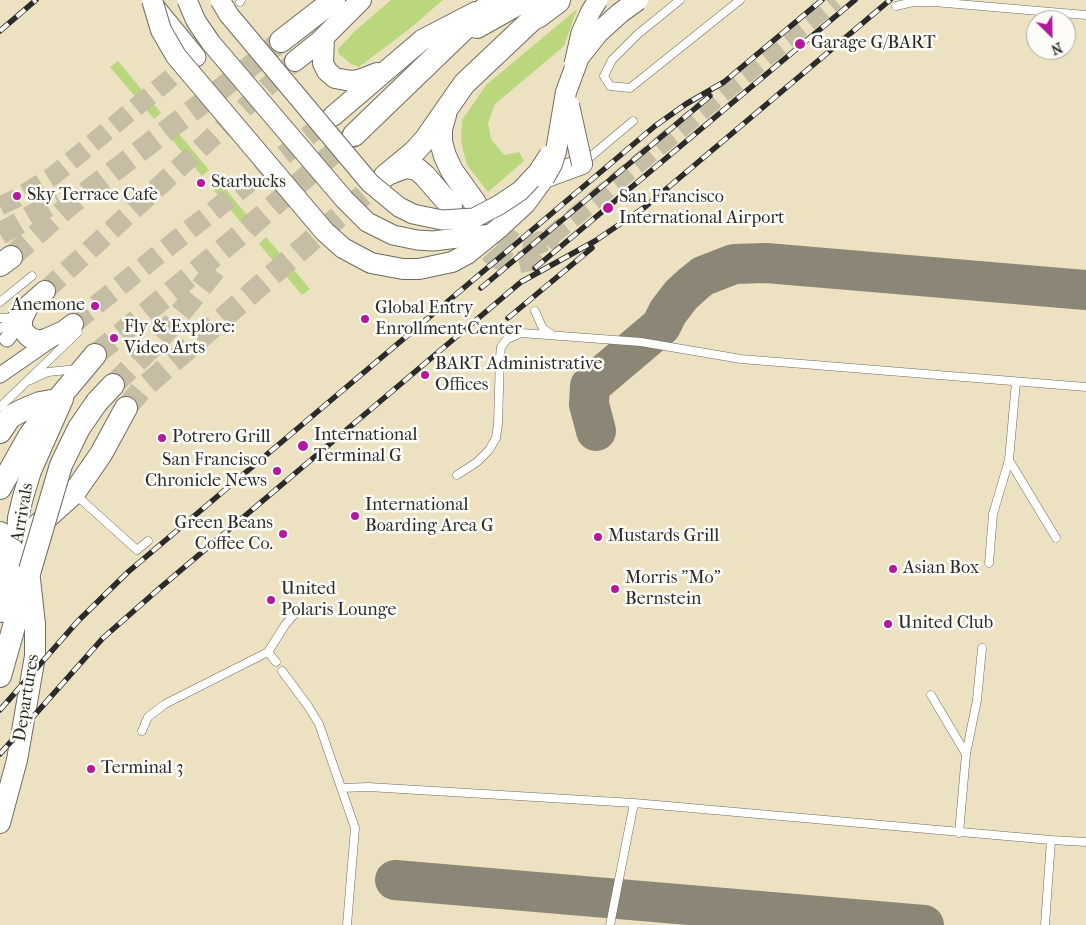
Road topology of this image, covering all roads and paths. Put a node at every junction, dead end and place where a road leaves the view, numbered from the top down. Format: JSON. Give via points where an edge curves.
{"nodes":[{"id":1,"x":151,"y":0,"type":"edge"},
{"id":2,"x":187,"y":0,"type":"edge"},
{"id":3,"x":220,"y":0,"type":"edge"},
{"id":4,"x":334,"y":0,"type":"edge"},
{"id":5,"x":362,"y":0,"type":"edge"},
{"id":6,"x":598,"y":0,"type":"edge"},
{"id":7,"x":638,"y":0,"type":"edge"},
{"id":8,"x":680,"y":0,"type":"edge"},
{"id":9,"x":740,"y":0,"type":"edge"},
{"id":10,"x":931,"y":1,"type":"edge"},
{"id":11,"x":491,"y":2,"type":"edge"},
{"id":12,"x":542,"y":4,"type":"edge"},
{"id":13,"x":896,"y":6,"type":"dead end"},
{"id":14,"x":1086,"y":15,"type":"edge"},
{"id":15,"x":324,"y":37,"type":"junction"},
{"id":16,"x":280,"y":41,"type":"tunnel mouth"},
{"id":17,"x":448,"y":44,"type":"junction"},
{"id":18,"x":196,"y":57,"type":"dead end"},
{"id":19,"x":399,"y":60,"type":"junction"},
{"id":20,"x":296,"y":61,"type":"tunnel mouth"},
{"id":21,"x":566,"y":92,"type":"junction"},
{"id":22,"x":452,"y":101,"type":"junction"},
{"id":23,"x":333,"y":116,"type":"tunnel mouth"},
{"id":24,"x":633,"y":121,"type":"dead end"},
{"id":25,"x":354,"y":135,"type":"tunnel mouth"},
{"id":26,"x":582,"y":164,"type":"junction"},
{"id":27,"x":544,"y":178,"type":"junction"},
{"id":28,"x":475,"y":203,"type":"tunnel mouth"},
{"id":29,"x":451,"y":206,"type":"tunnel mouth"},
{"id":30,"x":492,"y":234,"type":"junction"},
{"id":31,"x":38,"y":283,"type":"joint"},
{"id":32,"x":2,"y":299,"type":"edge"},
{"id":33,"x":535,"y":311,"type":"dead end"},
{"id":34,"x":15,"y":313,"type":"edge"},
{"id":35,"x":72,"y":329,"type":"junction"},
{"id":36,"x":3,"y":334,"type":"edge"},
{"id":37,"x":552,"y":335,"type":"junction"},
{"id":38,"x":89,"y":362,"type":"joint"},
{"id":39,"x":0,"y":375,"type":"edge"},
{"id":40,"x":1016,"y":382,"type":"junction"},
{"id":41,"x":24,"y":383,"type":"junction"},
{"id":42,"x":114,"y":385,"type":"tunnel mouth"},
{"id":43,"x":1086,"y":387,"type":"edge"},
{"id":44,"x":62,"y":394,"type":"junction"},
{"id":45,"x":0,"y":407,"type":"edge"},
{"id":46,"x":126,"y":408,"type":"tunnel mouth"},
{"id":47,"x":0,"y":432,"type":"edge"},
{"id":48,"x":1009,"y":460,"type":"junction"},
{"id":49,"x":457,"y":475,"type":"dead end"},
{"id":50,"x":0,"y":486,"type":"edge"},
{"id":51,"x":74,"y":493,"type":"junction"},
{"id":52,"x":1056,"y":538,"type":"dead end"},
{"id":53,"x":8,"y":539,"type":"edge"},
{"id":54,"x":148,"y":540,"type":"dead end"},
{"id":55,"x":989,"y":563,"type":"dead end"},
{"id":56,"x":30,"y":570,"type":"junction"},
{"id":57,"x":298,"y":610,"type":"dead end"},
{"id":58,"x":0,"y":611,"type":"edge"},
{"id":59,"x":982,"y":648,"type":"dead end"},
{"id":60,"x":268,"y":652,"type":"junction"},
{"id":61,"x":276,"y":662,"type":"dead end"},
{"id":62,"x":282,"y":671,"type":"dead end"},
{"id":63,"x":0,"y":676,"type":"edge"},
{"id":64,"x":931,"y":695,"type":"dead end"},
{"id":65,"x":142,"y":731,"type":"dead end"},
{"id":66,"x":966,"y":754,"type":"junction"},
{"id":67,"x":342,"y":788,"type":"junction"},
{"id":68,"x":634,"y":803,"type":"junction"},
{"id":69,"x":0,"y":823,"type":"edge"},
{"id":70,"x":959,"y":833,"type":"junction"},
{"id":71,"x":1051,"y":840,"type":"junction"},
{"id":72,"x":1086,"y":842,"type":"edge"},
{"id":73,"x":347,"y":925,"type":"edge"},
{"id":74,"x":610,"y":925,"type":"edge"},
{"id":75,"x":1045,"y":925,"type":"edge"}],
"edges":[{"from":1,"to":18,"type":"street"},
{"from":1,"to":30,"type":"main road","bridge":true,"via":[[160,30],[176,56],[324,232],[356,257],[371,263],[419,269],[452,262]]},
{"from":2,"to":30,"type":"street","bridge":true,"via":[[211,43],[344,200],[367,222],[393,235],[417,240]]},
{"from":3,"to":6,"type":"street","bridge":true,"via":[[228,14],[370,183],[399,207],[413,214],[442,220],[474,218],[520,191],[538,172],[562,127],[581,33]]},
{"from":4,"to":16,"type":"main road"},
{"from":5,"to":15,"type":"main road"},
{"from":7,"to":21,"type":"main road","bridge":true,"via":[[599,32],[579,57]]},
{"from":8,"to":9,"type":"lane","via":[[612,60],[604,76],[610,86],[630,88]]},
{"from":10,"to":13,"type":"lane"},
{"from":10,"to":14,"type":"lane"},
{"from":11,"to":17,"type":"main road"},
{"from":11,"to":19,"type":"main road","via":[[422,40]]},
{"from":12,"to":17,"type":"main road"},
{"from":12,"to":22,"type":"main road","via":[[469,79]]},
{"from":15,"to":19,"type":"main road","via":[[323,62],[327,71],[343,81],[375,74]]},
{"from":15,"to":20,"type":"main road"},
{"from":17,"to":25,"type":"main road"},
{"from":19,"to":23,"type":"main road"},
{"from":21,"to":26,"type":"main road","bridge":true},
{"from":21,"to":27,"type":"main road","bridge":true,"via":[[556,151]]},
{"from":22,"to":28,"type":"main road","via":[[444,116],[441,142],[452,171]]},
{"from":22,"to":29,"type":"main road","via":[[425,140],[385,176],[405,167],[417,169]]},
{"from":24,"to":26,"type":"lane"},
{"from":26,"to":27,"type":"main road"},
{"from":27,"to":30,"type":"main road","bridge":true,"via":[[525,204]]},
{"from":31,"to":32,"type":"lane"},
{"from":31,"to":34,"type":"main road"},
{"from":33,"to":37,"type":"lane","via":[[543,329]]},
{"from":34,"to":35,"type":"main road","via":[[22,319],[22,329],[28,338],[38,340]]},
{"from":34,"to":36,"type":"street","via":[[10,336]]},
{"from":35,"to":39,"type":"street"},
{"from":35,"to":41,"type":"lane"},
{"from":37,"to":40,"type":"lane","via":[[641,342],[741,359]]},
{"from":37,"to":49,"type":"lane","via":[[521,332],[507,339],[501,347],[496,438],[478,462]]},
{"from":38,"to":41,"type":"lane","via":[[48,372]]},
{"from":38,"to":44,"type":"main road","name":"Arrivals"},
{"from":40,"to":43,"type":"lane"},
{"from":40,"to":48,"type":"lane"},
{"from":41,"to":45,"type":"lane"},
{"from":42,"to":56,"type":"main road","name":"Departures","bridge":true,"via":[[79,428],[61,465]]},
{"from":44,"to":47,"type":"main road","via":[[21,410],[10,417]]},
{"from":44,"to":50,"type":"main road","name":"Arrivals","via":[[30,435]]},
{"from":44,"to":53,"type":"main road","name":"Arrivals"},
{"from":46,"to":51,"type":"main road","via":[[102,454]]},
{"from":48,"to":52,"type":"lane"},
{"from":48,"to":55,"type":"lane","via":[[993,514]]},
{"from":51,"to":53,"type":"main road"},
{"from":51,"to":54,"type":"lane","via":[[136,550]]},
{"from":53,"to":58,"type":"main road","via":[[2,544]]},
{"from":53,"to":63,"type":"main road","name":"Arrivals"},
{"from":56,"to":63,"type":"main road","name":"Departures"},
{"from":56,"to":69,"type":"main road","name":"Departures","via":[[35,656],[17,760]]},
{"from":57,"to":60,"type":"lane"},
{"from":59,"to":66,"type":"lane","via":[[977,700]]},
{"from":60,"to":61,"type":"lane"},
{"from":60,"to":65,"type":"lane","via":[[165,704],[148,717]]},
{"from":62,"to":67,"type":"lane","via":[[319,724]]},
{"from":64,"to":66,"type":"lane"},
{"from":66,"to":70,"type":"lane"},
{"from":67,"to":68,"type":"lane"},
{"from":67,"to":73,"type":"lane","via":[[355,828]]},
{"from":68,"to":70,"type":"lane"},
{"from":68,"to":74,"type":"lane"},
{"from":70,"to":71,"type":"lane"},
{"from":71,"to":72,"type":"lane"},
{"from":71,"to":75,"type":"lane"}]}
